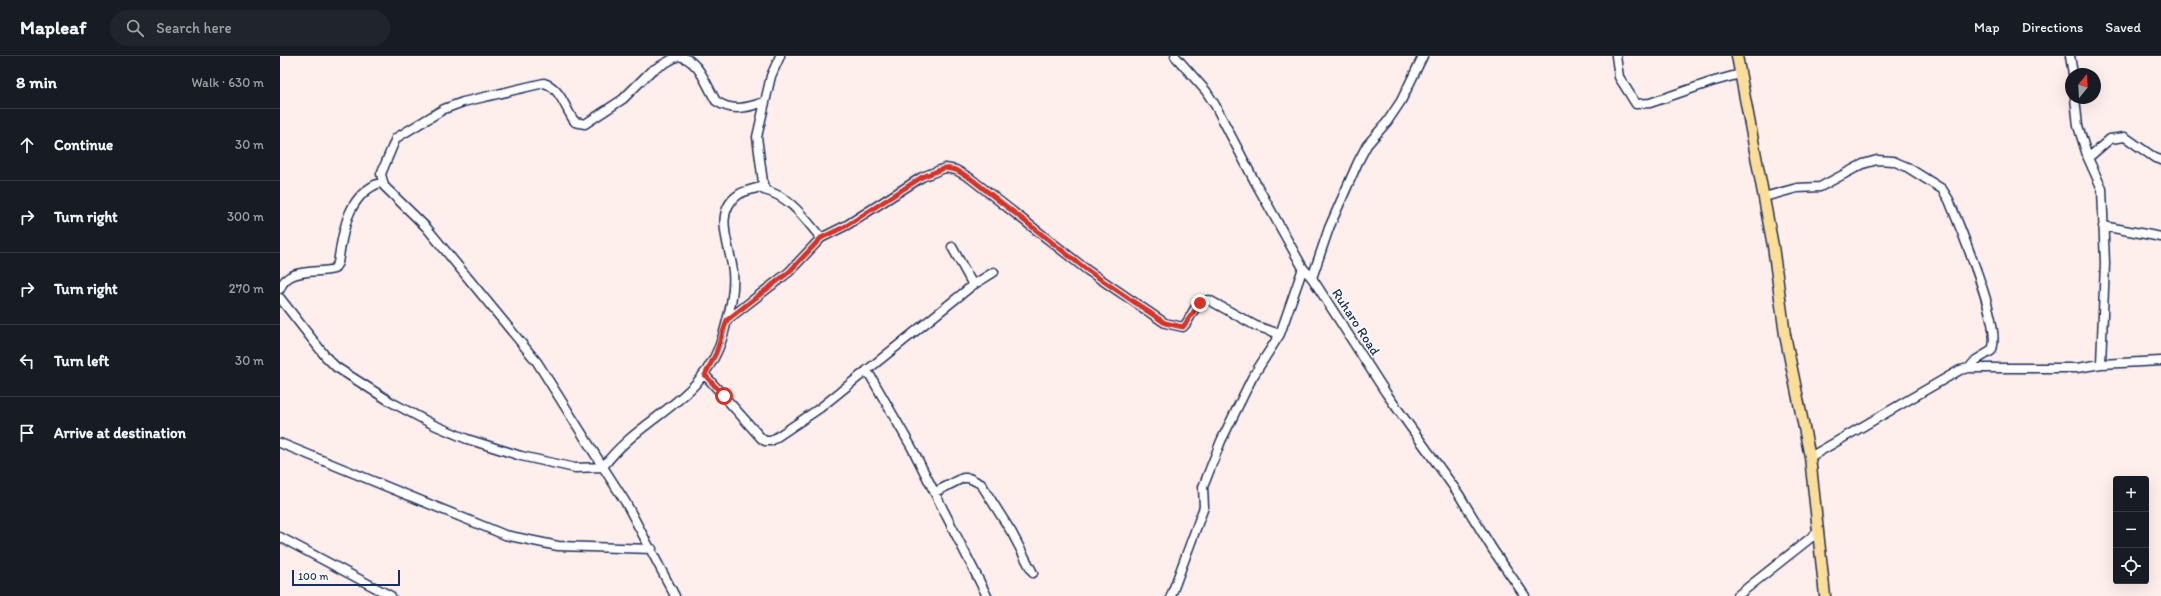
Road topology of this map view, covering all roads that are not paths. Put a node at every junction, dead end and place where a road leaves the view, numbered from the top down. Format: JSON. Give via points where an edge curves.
{"nodes":[{"id":1,"x":680,"y":56,"type":"edge"},
{"id":2,"x":780,"y":56,"type":"edge"},
{"id":3,"x":1175,"y":56,"type":"edge"},
{"id":4,"x":1423,"y":56,"type":"edge"},
{"id":5,"x":1616,"y":56,"type":"edge"},
{"id":6,"x":1736,"y":56,"type":"edge"},
{"id":7,"x":2070,"y":56,"type":"edge"},
{"id":8,"x":2072,"y":68,"type":"edge"},
{"id":9,"x":1740,"y":74,"type":"junction"},
{"id":10,"x":764,"y":102,"type":"junction"},
{"id":11,"x":2076,"y":104,"type":"edge"},
{"id":12,"x":2088,"y":158,"type":"junction"},
{"id":13,"x":2161,"y":160,"type":"edge"},
{"id":14,"x":382,"y":182,"type":"junction"},
{"id":15,"x":764,"y":186,"type":"junction"},
{"id":16,"x":1764,"y":197,"type":"junction"},
{"id":17,"x":2104,"y":226,"type":"junction"},
{"id":18,"x":2161,"y":237,"type":"edge"},
{"id":19,"x":821,"y":238,"type":"junction"},
{"id":20,"x":952,"y":247,"type":"dead end"},
{"id":21,"x":1303,"y":268,"type":"junction"},
{"id":22,"x":994,"y":272,"type":"dead end"},
{"id":23,"x":1312,"y":278,"type":"junction"},
{"id":24,"x":973,"y":285,"type":"junction"},
{"id":25,"x":280,"y":290,"type":"edge"},
{"id":26,"x":280,"y":298,"type":"edge"},
{"id":27,"x":727,"y":320,"type":"junction"},
{"id":28,"x":1280,"y":334,"type":"junction"},
{"id":29,"x":2161,"y":361,"type":"edge"},
{"id":30,"x":2101,"y":364,"type":"junction"},
{"id":31,"x":1969,"y":368,"type":"junction"},
{"id":32,"x":867,"y":370,"type":"junction"},
{"id":33,"x":705,"y":375,"type":"junction"},
{"id":34,"x":280,"y":443,"type":"edge"},
{"id":35,"x":1810,"y":457,"type":"junction"},
{"id":36,"x":603,"y":467,"type":"junction"},
{"id":37,"x":935,"y":492,"type":"junction"},
{"id":38,"x":1818,"y":532,"type":"junction"},
{"id":39,"x":280,"y":537,"type":"edge"},
{"id":40,"x":652,"y":549,"type":"junction"},
{"id":41,"x":1033,"y":573,"type":"dead end"},
{"id":42,"x":392,"y":596,"type":"edge"},
{"id":43,"x":676,"y":596,"type":"edge"},
{"id":44,"x":987,"y":596,"type":"edge"},
{"id":45,"x":1171,"y":596,"type":"edge"},
{"id":46,"x":1525,"y":596,"type":"edge"},
{"id":47,"x":1737,"y":596,"type":"edge"},
{"id":48,"x":1825,"y":596,"type":"edge"}],
"edges":[{"from":1,"to":10,"type":"street","via":[[695,64],[716,101],[721,105],[739,108]]},
{"from":1,"to":14,"type":"street","via":[[651,71],[623,99],[585,124],[575,122],[558,93],[544,83],[450,106],[396,138],[382,169]]},
{"from":2,"to":10,"type":"street"},
{"from":3,"to":21,"type":"street","name":"Ruharo Road","via":[[1215,104]]},
{"from":4,"to":23,"type":"street","via":[[1401,101],[1358,162],[1329,228]]},
{"from":5,"to":9,"type":"street","via":[[1619,78],[1636,104],[1650,103]]},
{"from":6,"to":9,"type":"main road"},
{"from":7,"to":8,"type":"street"},
{"from":9,"to":16,"type":"main road"},
{"from":10,"to":15,"type":"street","via":[[757,137]]},
{"from":11,"to":12,"type":"street","via":[[2078,126]]},
{"from":12,"to":13,"type":"street","via":[[2110,139],[2124,137]]},
{"from":12,"to":17,"type":"street","via":[[2102,189]]},
{"from":14,"to":25,"type":"street","via":[[366,190],[352,206],[338,263],[334,269],[293,276],[286,280]]},
{"from":14,"to":36,"type":"street","via":[[444,248],[537,362]]},
{"from":15,"to":19,"type":"street","via":[[764,190],[780,196],[796,209]]},
{"from":15,"to":27,"type":"street","via":[[738,194],[728,207],[724,226],[734,288]]},
{"from":16,"to":31,"type":"street","via":[[1797,188],[1820,187],[1863,164],[1877,160],[1907,167],[1942,189],[1949,200],[1989,306],[1995,340],[1991,351],[1976,360]]},
{"from":16,"to":35,"type":"main road","via":[[1785,335]]},
{"from":17,"to":18,"type":"street"},
{"from":17,"to":30,"type":"street","via":[[2106,263]]},
{"from":19,"to":27,"type":"street","via":[[789,272]]},
{"from":19,"to":28,"type":"street","via":[[846,226],[922,177],[945,168],[956,170],[1087,270],[1165,323],[1183,327],[1194,309],[1200,303],[1209,300],[1256,326]]},
{"from":20,"to":24,"type":"street"},
{"from":21,"to":23,"type":"street","name":"Ruharo Road"},
{"from":21,"to":28,"type":"street"},
{"from":22,"to":24,"type":"street"},
{"from":23,"to":46,"type":"street","name":"Ruharo Road","via":[[1386,393],[1462,499]]},
{"from":24,"to":32,"type":"street"},
{"from":26,"to":36,"type":"street","via":[[336,366],[391,402],[434,425],[456,435],[521,456],[575,468]]},
{"from":27,"to":33,"type":"street","via":[[716,353]]},
{"from":28,"to":45,"type":"street","via":[[1252,378],[1221,441],[1203,487],[1204,507]]},
{"from":29,"to":30,"type":"street"},
{"from":30,"to":31,"type":"street","via":[[2077,368]]},
{"from":31,"to":35,"type":"street","via":[[1935,383]]},
{"from":32,"to":33,"type":"street","via":[[820,408],[771,441],[761,438]]},
{"from":32,"to":37,"type":"street"},
{"from":33,"to":36,"type":"street","via":[[617,450]]},
{"from":34,"to":40,"type":"street","via":[[505,536],[558,546]]},
{"from":35,"to":38,"type":"main road"},
{"from":36,"to":40,"type":"street"},
{"from":37,"to":41,"type":"street","via":[[963,478],[981,484]]},
{"from":37,"to":44,"type":"street"},
{"from":38,"to":47,"type":"street"},
{"from":38,"to":48,"type":"main road"},
{"from":39,"to":42,"type":"street"},
{"from":40,"to":43,"type":"street"}]}
